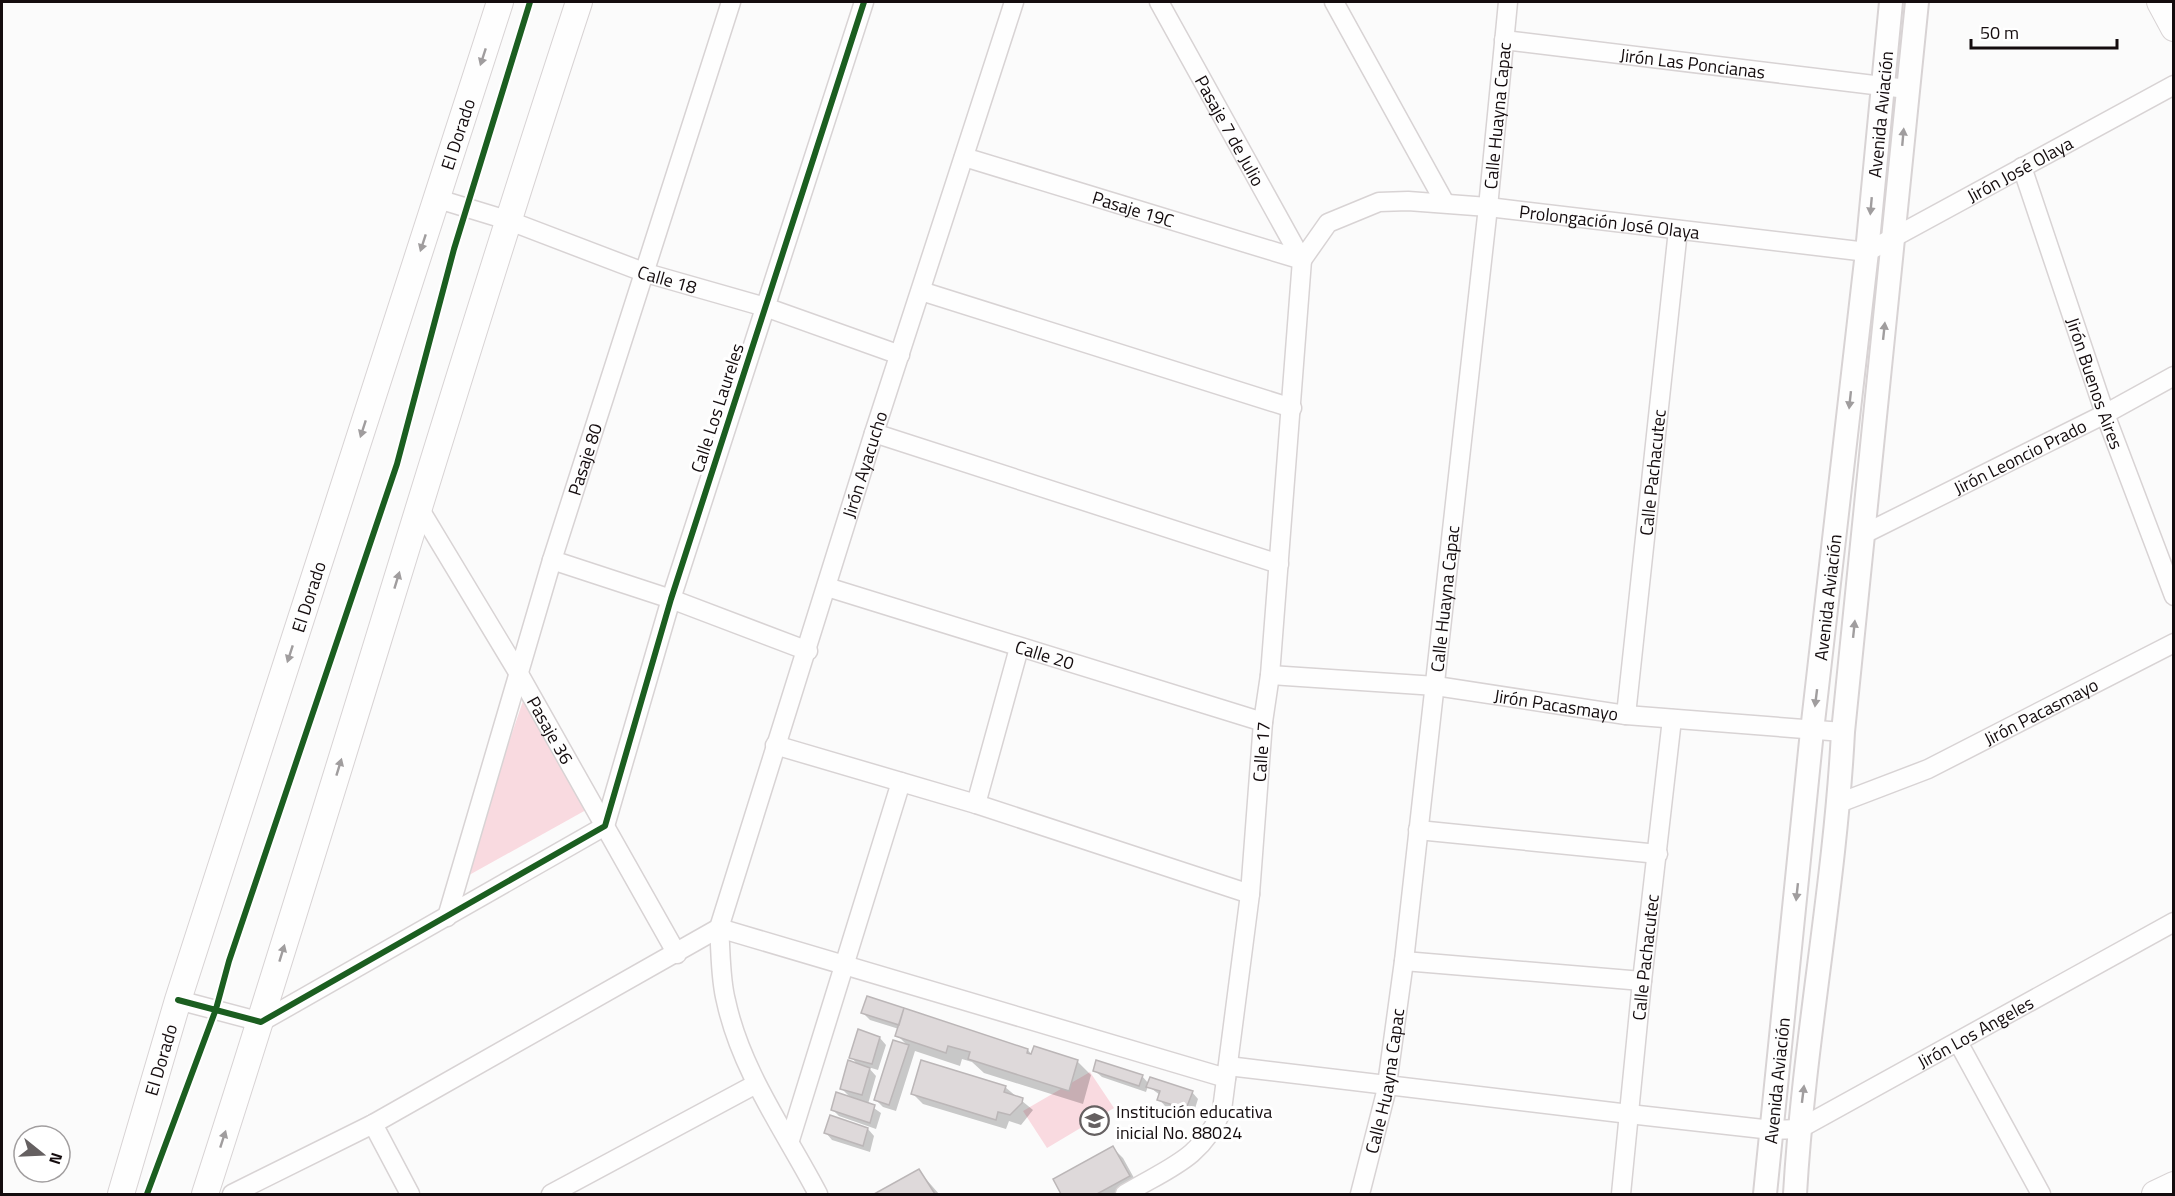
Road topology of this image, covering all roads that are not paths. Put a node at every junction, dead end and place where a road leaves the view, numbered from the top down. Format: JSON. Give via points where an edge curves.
{"nodes":[{"id":1,"x":500,"y":2,"type":"edge"},
{"id":2,"x":579,"y":2,"type":"edge"},
{"id":3,"x":731,"y":2,"type":"edge"},
{"id":4,"x":864,"y":2,"type":"edge"},
{"id":5,"x":1014,"y":2,"type":"edge"},
{"id":6,"x":1159,"y":2,"type":"edge"},
{"id":7,"x":1334,"y":2,"type":"edge"},
{"id":8,"x":1508,"y":2,"type":"edge"},
{"id":9,"x":1892,"y":2,"type":"edge"},
{"id":10,"x":1917,"y":2,"type":"edge"},
{"id":11,"x":2160,"y":2,"type":"edge"},
{"id":12,"x":2174,"y":28,"type":"edge"},
{"id":13,"x":1504,"y":40,"type":"junction"},
{"id":14,"x":2174,"y":85,"type":"edge"},
{"id":15,"x":1882,"y":87,"type":"junction"},
{"id":16,"x":1907,"y":89,"type":"junction"},
{"id":17,"x":964,"y":158,"type":"junction"},
{"id":18,"x":2022,"y":167,"type":"junction"},
{"id":19,"x":438,"y":199,"type":"junction"},
{"id":20,"x":1445,"y":203,"type":"junction"},
{"id":21,"x":1488,"y":207,"type":"junction"},
{"id":22,"x":507,"y":220,"type":"junction"},
{"id":23,"x":1678,"y":230,"type":"junction"},
{"id":24,"x":1893,"y":237,"type":"junction"},
{"id":25,"x":1867,"y":252,"type":"junction"},
{"id":26,"x":1302,"y":260,"type":"junction"},
{"id":27,"x":646,"y":273,"type":"junction"},
{"id":28,"x":921,"y":291,"type":"junction"},
{"id":29,"x":765,"y":307,"type":"junction"},
{"id":30,"x":900,"y":355,"type":"junction"},
{"id":31,"x":2174,"y":376,"type":"edge"},
{"id":32,"x":1292,"y":408,"type":"junction"},
{"id":33,"x":2105,"y":414,"type":"junction"},
{"id":34,"x":874,"y":433,"type":"junction"},
{"id":35,"x":419,"y":508,"type":"junction"},
{"id":36,"x":1864,"y":534,"type":"junction"},
{"id":37,"x":552,"y":560,"type":"junction"},
{"id":38,"x":1278,"y":564,"type":"junction"},
{"id":39,"x":827,"y":587,"type":"junction"},
{"id":40,"x":2174,"y":596,"type":"edge"},
{"id":41,"x":671,"y":599,"type":"junction"},
{"id":42,"x":2174,"y":643,"type":"edge"},
{"id":43,"x":1019,"y":648,"type":"junction"},
{"id":44,"x":808,"y":651,"type":"junction"},
{"id":45,"x":519,"y":674,"type":"junction"},
{"id":46,"x":1270,"y":675,"type":"junction"},
{"id":47,"x":1436,"y":686,"type":"junction"},
{"id":48,"x":1626,"y":715,"type":"junction"},
{"id":49,"x":1672,"y":719,"type":"junction"},
{"id":50,"x":1263,"y":722,"type":"junction"},
{"id":51,"x":1812,"y":731,"type":"junction"},
{"id":52,"x":1843,"y":732,"type":"junction"},
{"id":53,"x":775,"y":745,"type":"junction"},
{"id":54,"x":901,"y":782,"type":"junction"},
{"id":55,"x":1839,"y":803,"type":"junction"},
{"id":56,"x":976,"y":804,"type":"junction"},
{"id":57,"x":605,"y":826,"type":"junction"},
{"id":58,"x":1418,"y":830,"type":"junction"},
{"id":59,"x":1658,"y":854,"type":"junction"},
{"id":60,"x":1250,"y":894,"type":"junction"},
{"id":61,"x":447,"y":918,"type":"junction"},
{"id":62,"x":2174,"y":922,"type":"edge"},
{"id":63,"x":719,"y":928,"type":"junction"},
{"id":64,"x":677,"y":954,"type":"junction"},
{"id":65,"x":1404,"y":961,"type":"junction"},
{"id":66,"x":845,"y":965,"type":"junction"},
{"id":67,"x":1642,"y":981,"type":"junction"},
{"id":68,"x":178,"y":1000,"type":"junction"},
{"id":69,"x":261,"y":1022,"type":"junction"},
{"id":70,"x":1958,"y":1042,"type":"junction"},
{"id":71,"x":1227,"y":1072,"type":"junction"},
{"id":72,"x":756,"y":1084,"type":"junction"},
{"id":73,"x":1387,"y":1084,"type":"junction"},
{"id":74,"x":1629,"y":1114,"type":"junction"},
{"id":75,"x":374,"y":1124,"type":"junction"},
{"id":76,"x":1798,"y":1129,"type":"junction"},
{"id":77,"x":1772,"y":1130,"type":"junction"},
{"id":78,"x":790,"y":1140,"type":"junction"},
{"id":79,"x":2174,"y":1185,"type":"edge"},
{"id":80,"x":578,"y":1188,"type":"edge"},
{"id":81,"x":121,"y":1194,"type":"edge"},
{"id":82,"x":205,"y":1194,"type":"edge"},
{"id":83,"x":232,"y":1194,"type":"edge"},
{"id":84,"x":410,"y":1194,"type":"edge"},
{"id":85,"x":551,"y":1194,"type":"edge"},
{"id":86,"x":818,"y":1194,"type":"edge"},
{"id":87,"x":1125,"y":1194,"type":"edge"},
{"id":88,"x":1365,"y":1194,"type":"edge"},
{"id":89,"x":1621,"y":1194,"type":"edge"},
{"id":90,"x":1766,"y":1194,"type":"edge"},
{"id":91,"x":1794,"y":1194,"type":"edge"},
{"id":92,"x":2041,"y":1194,"type":"edge"},
{"id":93,"x":2155,"y":1194,"type":"edge"}],
"edges":[{"from":1,"to":19,"type":"main road","name":"El Dorado","one_way":true},
{"from":2,"to":22,"type":"main road"},
{"from":3,"to":27,"type":"street","name":"Pasaje 80"},
{"from":4,"to":29,"type":"street","name":"Calle Los Laureles"},
{"from":5,"to":17,"type":"street","name":"Jirón Ayacucho"},
{"from":6,"to":26,"type":"street","name":"Pasaje 7 de Julio"},
{"from":7,"to":20,"type":"street"},
{"from":8,"to":13,"type":"street","name":"Calle Huayna Capac"},
{"from":9,"to":15,"type":"street","name":"Avenida Aviación"},
{"from":10,"to":16,"type":"street","name":"Avenida Aviación"},
{"from":11,"to":12,"type":"main road"},
{"from":13,"to":15,"type":"street","name":"Jirón Las Poncianas"},
{"from":13,"to":21,"type":"street","name":"Calle Huayna Capac"},
{"from":14,"to":18,"type":"street","name":"Jirón José Olaya"},
{"from":15,"to":16,"type":"street","name":"Jirón Las Poncianas"},
{"from":15,"to":25,"type":"street","name":"Avenida Aviación","one_way":true},
{"from":24,"to":16,"type":"street","name":"Avenida Aviación","one_way":true},
{"from":17,"to":26,"type":"street","name":"Pasaje 19C"},
{"from":17,"to":28,"type":"street","name":"Jirón Ayacucho"},
{"from":18,"to":24,"type":"street","name":"Jirón José Olaya"},
{"from":18,"to":33,"type":"street","name":"Jirón Buenos Aires"},
{"from":19,"to":22,"type":"street","name":"Calle 18"},
{"from":19,"to":68,"type":"main road","name":"El Dorado","one_way":true},
{"from":20,"to":21,"type":"street","name":"Prolongación José Olaya"},
{"from":20,"to":26,"type":"street","name":"Prolongación José Olaya","via":[[1379,202],[1356,210],[1328,223]]},
{"from":21,"to":23,"type":"street","name":"Prolongación José Olaya"},
{"from":21,"to":47,"type":"street","name":"Calle Huayna Capac"},
{"from":22,"to":27,"type":"street","name":"Calle 18"},
{"from":22,"to":35,"type":"main road"},
{"from":23,"to":25,"type":"street","name":"Prolongación José Olaya"},
{"from":23,"to":48,"type":"street","name":"Calle Pachacutec"},
{"from":24,"to":25,"type":"street","name":"Jirón José Olaya"},
{"from":36,"to":24,"type":"street","name":"Avenida Aviación","one_way":true},
{"from":25,"to":51,"type":"street","name":"Avenida Aviación","one_way":true},
{"from":26,"to":32,"type":"street","name":"Calle 17"},
{"from":27,"to":29,"type":"street","name":"Calle 18"},
{"from":27,"to":37,"type":"street","name":"Pasaje 80"},
{"from":28,"to":30,"type":"street","name":"Jirón Ayacucho"},
{"from":28,"to":32,"type":"street"},
{"from":29,"to":30,"type":"street","name":"Calle 18"},
{"from":29,"to":41,"type":"street","name":"Calle Los Laureles"},
{"from":30,"to":34,"type":"street","name":"Jirón Ayacucho"},
{"from":31,"to":33,"type":"street","name":"Jirón Leoncio Prado"},
{"from":32,"to":38,"type":"street","name":"Calle 17"},
{"from":33,"to":36,"type":"street","name":"Jirón Leoncio Prado"},
{"from":33,"to":40,"type":"street","name":"Jirón Buenos Aires"},
{"from":34,"to":38,"type":"street"},
{"from":34,"to":39,"type":"street","name":"Jirón Ayacucho"},
{"from":35,"to":45,"type":"street","name":"Pasaje 36"},
{"from":69,"to":35,"type":"main road","one_way":true},
{"from":52,"to":36,"type":"street","name":"Avenida Aviación","one_way":true},
{"from":37,"to":41,"type":"street"},
{"from":37,"to":45,"type":"street","name":"Pasaje 80"},
{"from":38,"to":46,"type":"street","name":"Calle 17"},
{"from":39,"to":43,"type":"street","name":"Calle 20"},
{"from":39,"to":44,"type":"street","name":"Jirón Ayacucho"},
{"from":41,"to":44,"type":"street"},
{"from":41,"to":57,"type":"street","name":"Calle Los Laureles"},
{"from":42,"to":55,"type":"street","name":"Jirón Pacasmayo","via":[[1928,769]]},
{"from":43,"to":50,"type":"street","name":"Calle 20"},
{"from":43,"to":56,"type":"street"},
{"from":44,"to":53,"type":"street","name":"Jirón Ayacucho"},
{"from":45,"to":57,"type":"street","name":"Pasaje 36"},
{"from":45,"to":61,"type":"street","name":"Pasaje 80"},
{"from":46,"to":47,"type":"street","name":"Jirón Pacasmayo"},
{"from":46,"to":50,"type":"street","name":"Calle 17"},
{"from":47,"to":48,"type":"street","name":"Jirón Pacasmayo"},
{"from":47,"to":58,"type":"street","name":"Calle Huayna Capac"},
{"from":48,"to":49,"type":"street","name":"Jirón Pacasmayo"},
{"from":49,"to":51,"type":"street","name":"Jirón Pacasmayo"},
{"from":49,"to":59,"type":"street","name":"Calle Pachacutec"},
{"from":50,"to":60,"type":"street","name":"Calle 17"},
{"from":51,"to":52,"type":"street","name":"Jirón Pacasmayo"},
{"from":51,"to":77,"type":"street","name":"Avenida Aviación","one_way":true},
{"from":52,"to":55,"type":"street","name":"Avenida Aviación"},
{"from":53,"to":54,"type":"street"},
{"from":53,"to":63,"type":"street","name":"Jirón Ayacucho"},
{"from":54,"to":56,"type":"street"},
{"from":54,"to":66,"type":"street"},
{"from":76,"to":55,"type":"street","name":"Avenida Aviación","one_way":true},
{"from":56,"to":60,"type":"street"},
{"from":57,"to":61,"type":"street"},
{"from":57,"to":64,"type":"street","name":"Pasaje 36"},
{"from":58,"to":59,"type":"street"},
{"from":58,"to":65,"type":"street","name":"Calle Huayna Capac"},
{"from":59,"to":67,"type":"street","name":"Calle Pachacutec"},
{"from":60,"to":71,"type":"street","name":"Calle 17"},
{"from":61,"to":69,"type":"street"},
{"from":62,"to":70,"type":"street","name":"Jirón Los Angeles"},
{"from":63,"to":64,"type":"street"},
{"from":63,"to":66,"type":"street","name":"Jirón Los Angeles"},
{"from":63,"to":72,"type":"street","via":[[725,1000]]},
{"from":64,"to":75,"type":"street"},
{"from":65,"to":67,"type":"street"},
{"from":65,"to":73,"type":"street","name":"Calle Huayna Capac"},
{"from":66,"to":71,"type":"street","name":"Jirón Los Angeles"},
{"from":66,"to":78,"type":"street"},
{"from":67,"to":74,"type":"street","name":"Calle Pachacutec"},
{"from":68,"to":69,"type":"street"},
{"from":68,"to":81,"type":"main road","name":"El Dorado"},
{"from":82,"to":69,"type":"main road","one_way":true},
{"from":70,"to":76,"type":"street","name":"Jirón Los Angeles"},
{"from":70,"to":92,"type":"street"},
{"from":71,"to":73,"type":"street","name":"Jirón Los Angeles"},
{"from":71,"to":87,"type":"street","name":"Calle 17","via":[[1222,1110],[1212,1133],[1197,1151]]},
{"from":72,"to":78,"type":"street"},
{"from":72,"to":80,"type":"street"},
{"from":73,"to":74,"type":"street","name":"Jirón Los Angeles"},
{"from":73,"to":88,"type":"street","name":"Calle Huayna Capac"},
{"from":74,"to":77,"type":"street","name":"Jirón Los Angeles"},
{"from":74,"to":89,"type":"street","name":"Calle Pachacutec"},
{"from":75,"to":83,"type":"street"},
{"from":75,"to":84,"type":"street"},
{"from":76,"to":77,"type":"street","name":"Jirón Los Angeles"},
{"from":76,"to":91,"type":"street","name":"Avenida Aviación"},
{"from":77,"to":90,"type":"street","name":"Avenida Aviación"},
{"from":78,"to":86,"type":"street"},
{"from":79,"to":93,"type":"main road"},
{"from":80,"to":85,"type":"street"}]}
